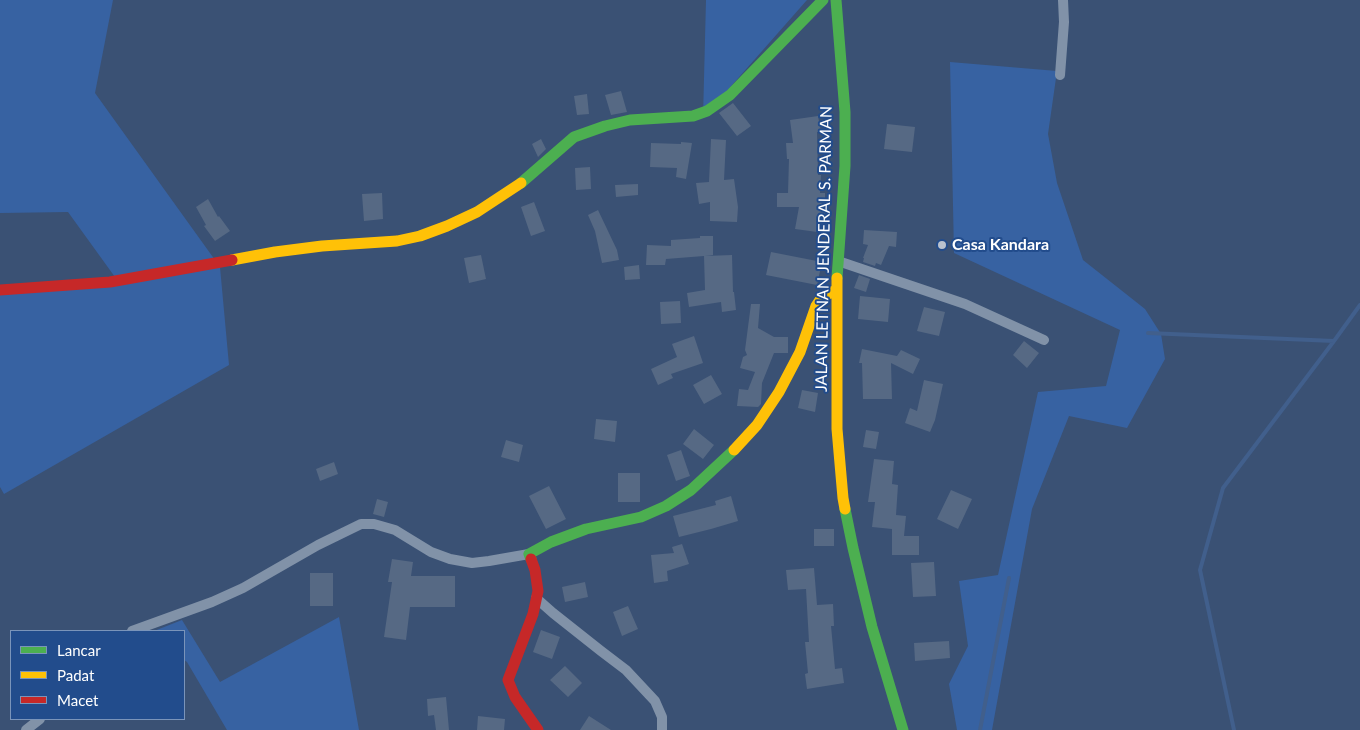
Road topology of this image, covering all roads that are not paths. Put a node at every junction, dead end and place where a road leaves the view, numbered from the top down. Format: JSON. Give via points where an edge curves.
{"nodes":[{"id":1,"x":823,"y":0,"type":"edge"},
{"id":2,"x":836,"y":0,"type":"edge"},
{"id":3,"x":1063,"y":0,"type":"edge"},
{"id":4,"x":1060,"y":75,"type":"dead end"},
{"id":5,"x":838,"y":261,"type":"junction"},
{"id":6,"x":0,"y":290,"type":"edge"},
{"id":7,"x":836,"y":290,"type":"junction"},
{"id":8,"x":1044,"y":340,"type":"dead end"},
{"id":9,"x":529,"y":554,"type":"junction"},
{"id":10,"x":536,"y":598,"type":"junction"},
{"id":11,"x":135,"y":630,"type":"edge"},
{"id":12,"x":39,"y":720,"type":"edge"},
{"id":13,"x":26,"y":730,"type":"edge"},
{"id":14,"x":538,"y":730,"type":"edge"},
{"id":15,"x":662,"y":730,"type":"edge"},
{"id":16,"x":903,"y":730,"type":"edge"}],
"edges":[{"from":1,"to":6,"type":"street","via":[[730,95],[707,111],[693,116],[630,120],[574,137],[522,182],[477,212],[420,236],[275,252],[110,282]]},
{"from":2,"to":5,"type":"street","name":"JALAN LETNAN JENDERAL S. PARMAN","via":[[845,112],[845,166]]},
{"from":3,"to":4,"type":"street"},
{"from":5,"to":7,"type":"street","name":"JALAN LETNAN JENDERAL S. PARMAN"},
{"from":5,"to":8,"type":"street","via":[[965,304]]},
{"from":7,"to":9,"type":"street","via":[[816,306],[800,352],[757,425],[690,490],[641,517],[571,534]]},
{"from":7,"to":16,"type":"street","name":"JALAN LETNAN JENDERAL S. PARMAN","via":[[837,428],[843,498],[872,626]]},
{"from":9,"to":10,"type":"street","via":[[536,577]]},
{"from":9,"to":11,"type":"street","via":[[472,563],[430,552],[395,530],[361,524],[243,588]]},
{"from":10,"to":14,"type":"street","via":[[508,680],[515,697]]},
{"from":10,"to":15,"type":"street","via":[[626,670],[655,701],[662,717]]},
{"from":12,"to":13,"type":"street"}]}
